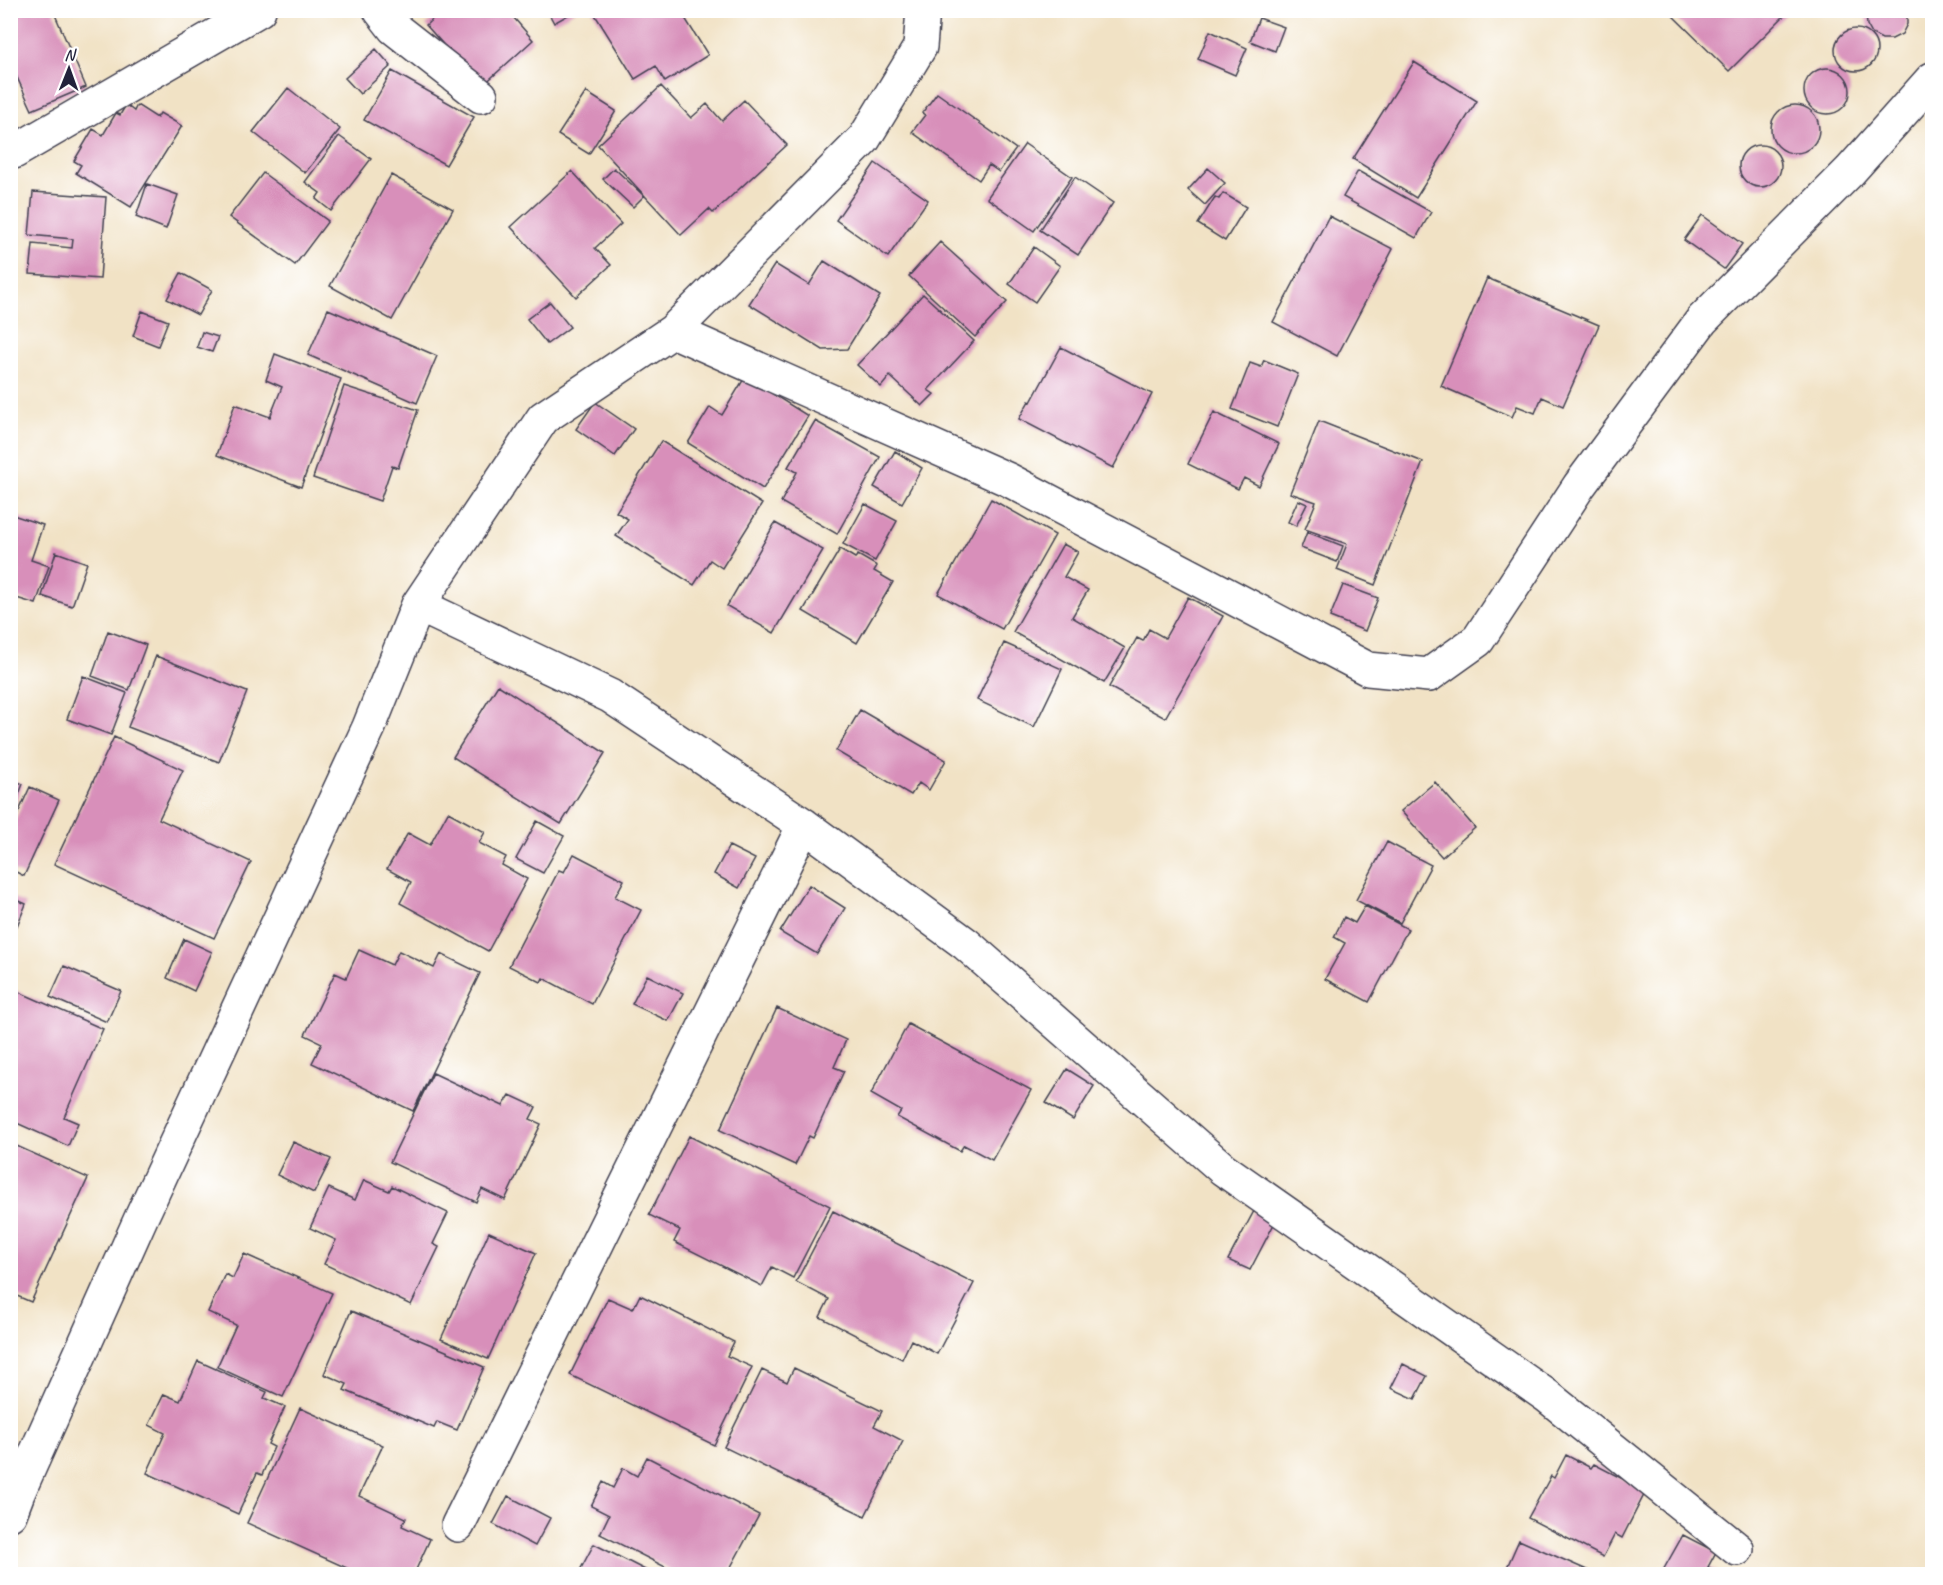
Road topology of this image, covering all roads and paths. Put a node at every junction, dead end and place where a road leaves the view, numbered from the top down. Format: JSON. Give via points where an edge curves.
{"nodes":[{"id":1,"x":259,"y":10,"type":"edge"},
{"id":2,"x":380,"y":10,"type":"edge"},
{"id":3,"x":923,"y":10,"type":"edge"},
{"id":4,"x":1932,"y":79,"type":"edge"},
{"id":5,"x":481,"y":96,"type":"dead end"},
{"id":6,"x":14,"y":152,"type":"dead end"},
{"id":7,"x":673,"y":332,"type":"junction"},
{"id":8,"x":418,"y":605,"type":"junction"},
{"id":9,"x":804,"y":825,"type":"junction"},
{"id":10,"x":10,"y":1514,"type":"edge"},
{"id":11,"x":458,"y":1525,"type":"dead end"},
{"id":12,"x":1737,"y":1549,"type":"dead end"}],
"edges":[{"from":1,"to":6,"type":"street"},
{"from":2,"to":5,"type":"street","via":[[394,28]]},
{"from":3,"to":7,"type":"street","via":[[920,47],[864,139]]},
{"from":4,"to":7,"type":"street","via":[[1850,171],[1702,320],[1579,486],[1478,640],[1429,675],[1368,669],[1009,480]]},
{"from":7,"to":8,"type":"street","via":[[543,418]]},
{"from":8,"to":9,"type":"street","via":[[610,696]]},
{"from":8,"to":10,"type":"street","via":[[369,727],[136,1229]]},
{"from":9,"to":11,"type":"street"},
{"from":9,"to":12,"type":"street","via":[[966,944],[1223,1169],[1547,1396]]}]}
